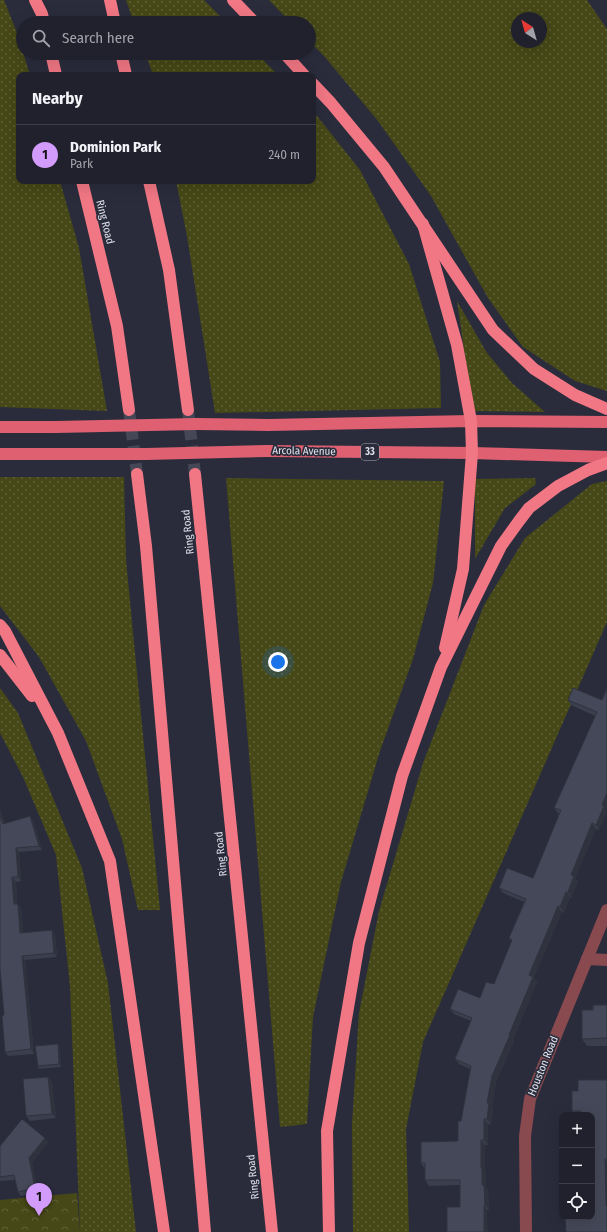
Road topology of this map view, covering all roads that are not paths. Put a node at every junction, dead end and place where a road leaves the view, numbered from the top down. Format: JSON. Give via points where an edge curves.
{"nodes":[{"id":1,"x":35,"y":0,"type":"edge"},
{"id":2,"x":110,"y":0,"type":"edge"},
{"id":3,"x":234,"y":0,"type":"edge"},
{"id":4,"x":42,"y":16,"type":"edge"},
{"id":5,"x":113,"y":16,"type":"edge"},
{"id":6,"x":249,"y":16,"type":"edge"},
{"id":7,"x":53,"y":60,"type":"edge"},
{"id":8,"x":123,"y":60,"type":"edge"},
{"id":9,"x":290,"y":60,"type":"edge"},
{"id":10,"x":55,"y":72,"type":"edge"},
{"id":11,"x":125,"y":72,"type":"edge"},
{"id":12,"x":301,"y":72,"type":"edge"},
{"id":13,"x":316,"y":87,"type":"edge"},
{"id":14,"x":83,"y":184,"type":"edge"},
{"id":15,"x":150,"y":184,"type":"edge"},
{"id":16,"x":422,"y":224,"type":"junction"},
{"id":17,"x":607,"y":409,"type":"edge"},
{"id":18,"x":129,"y":410,"type":"tunnel mouth"},
{"id":19,"x":188,"y":410,"type":"tunnel mouth"},
{"id":20,"x":471,"y":421,"type":"junction"},
{"id":21,"x":607,"y":422,"type":"edge"},
{"id":22,"x":0,"y":427,"type":"edge"},
{"id":23,"x":472,"y":453,"type":"junction"},
{"id":24,"x":0,"y":454,"type":"edge"},
{"id":25,"x":607,"y":457,"type":"edge"},
{"id":26,"x":607,"y":463,"type":"edge"},
{"id":27,"x":138,"y":474,"type":"tunnel mouth"},
{"id":28,"x":195,"y":474,"type":"tunnel mouth"},
{"id":29,"x":0,"y":625,"type":"edge"},
{"id":30,"x":0,"y":655,"type":"edge"},
{"id":31,"x":441,"y":667,"type":"junction"},
{"id":32,"x":58,"y":733,"type":"junction"},
{"id":33,"x":607,"y":910,"type":"edge"},
{"id":34,"x":587,"y":959,"type":"junction"},
{"id":35,"x":607,"y":960,"type":"edge"},
{"id":36,"x":164,"y":1232,"type":"edge"},
{"id":37,"x":205,"y":1232,"type":"edge"},
{"id":38,"x":272,"y":1232,"type":"edge"},
{"id":39,"x":329,"y":1232,"type":"edge"},
{"id":40,"x":526,"y":1232,"type":"edge"}],
"edges":[{"from":1,"to":4,"type":"highway"},
{"from":2,"to":5,"type":"highway"},
{"from":3,"to":6,"type":"highway"},
{"from":7,"to":10,"type":"highway"},
{"from":8,"to":11,"type":"highway"},
{"from":9,"to":12,"type":"highway"},
{"from":13,"to":16,"type":"highway","via":[[384,168]]},
{"from":14,"to":18,"type":"highway","name":"Ring Road","via":[[117,326]]},
{"from":15,"to":19,"type":"highway","via":[[169,270]]},
{"from":16,"to":17,"type":"highway","via":[[492,330],[534,369],[575,394]]},
{"from":16,"to":20,"type":"highway","via":[[457,345]]},
{"from":20,"to":21,"type":"main road"},
{"from":20,"to":22,"type":"main road","bridge":true},
{"from":20,"to":23,"type":"highway"},
{"from":23,"to":24,"type":"main road","name":"Arcola Avenue","number":"33","bridge":true,"via":[[268,451]]},
{"from":23,"to":25,"type":"main road","name":"Arcola Avenue","number":"33"},
{"from":23,"to":31,"type":"highway","via":[[463,569]]},
{"from":26,"to":31,"type":"highway","via":[[558,486],[529,508],[501,546]]},
{"from":27,"to":37,"type":"highway"},
{"from":28,"to":38,"type":"highway","name":"Ring Road"},
{"from":29,"to":32,"type":"highway"},
{"from":30,"to":32,"type":"highway"},
{"from":31,"to":39,"type":"highway","via":[[402,776],[359,943],[327,1131]]},
{"from":32,"to":36,"type":"highway","via":[[110,861]]},
{"from":33,"to":34,"type":"street","name":"Houston Road"},
{"from":34,"to":35,"type":"street"},
{"from":34,"to":40,"type":"street","name":"Houston Road","via":[[530,1099],[525,1136]]}]}
